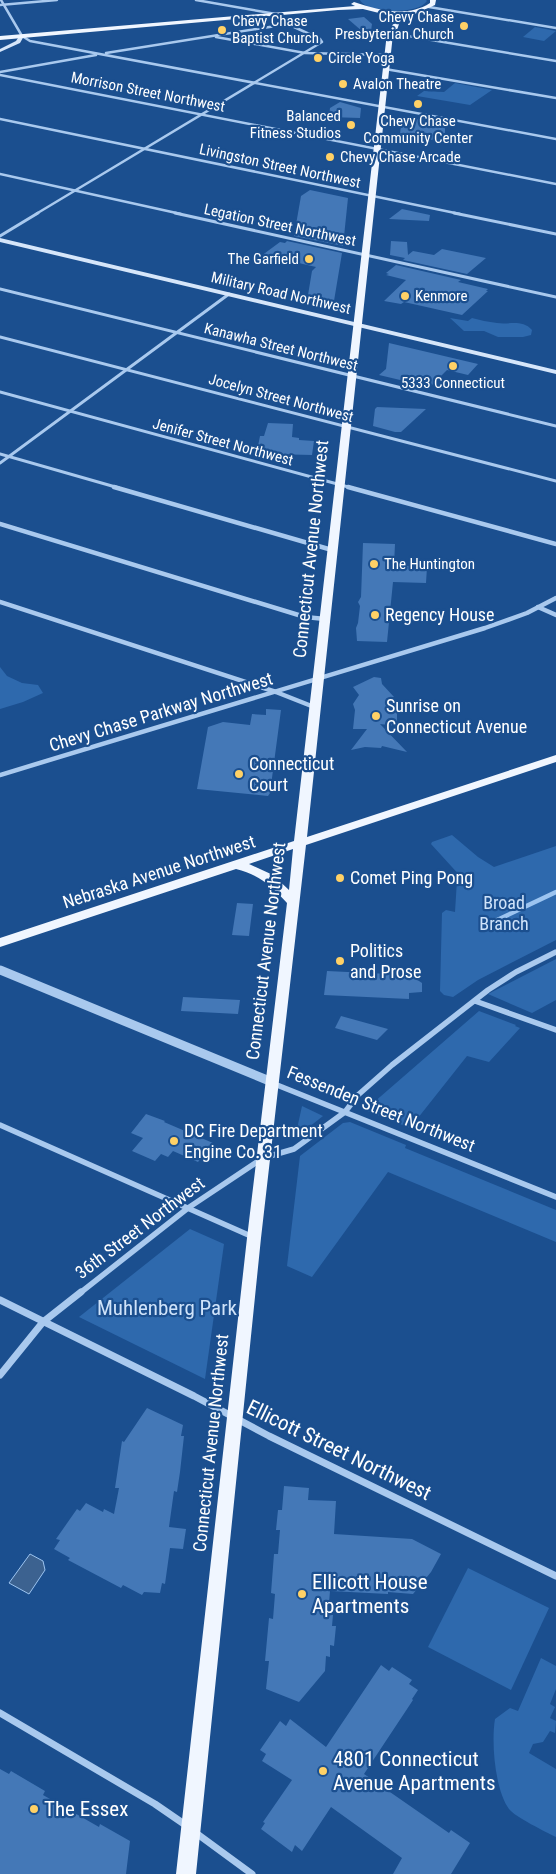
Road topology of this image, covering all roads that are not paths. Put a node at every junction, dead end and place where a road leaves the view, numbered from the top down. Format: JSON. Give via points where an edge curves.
{"nodes":[{"id":1,"x":1,"y":0,"type":"edge"},
{"id":2,"x":57,"y":0,"type":"edge"},
{"id":3,"x":196,"y":0,"type":"edge"},
{"id":4,"x":434,"y":0,"type":"edge"},
{"id":5,"x":352,"y":1,"type":"edge"},
{"id":6,"x":2,"y":5,"type":"edge"},
{"id":7,"x":429,"y":7,"type":"junction"},
{"id":8,"x":338,"y":8,"type":"junction"},
{"id":9,"x":364,"y":9,"type":"junction"},
{"id":10,"x":417,"y":11,"type":"junction"},
{"id":11,"x":276,"y":14,"type":"junction"},
{"id":12,"x":383,"y":19,"type":"dead end"},
{"id":13,"x":288,"y":24,"type":"junction"},
{"id":14,"x":556,"y":28,"type":"edge"},
{"id":15,"x":387,"y":30,"type":"junction"},
{"id":16,"x":22,"y":36,"type":"junction"},
{"id":17,"x":212,"y":36,"type":"junction"},
{"id":18,"x":0,"y":38,"type":"edge"},
{"id":19,"x":0,"y":51,"type":"edge"},
{"id":20,"x":101,"y":54,"type":"junction"},
{"id":21,"x":305,"y":54,"type":"junction"},
{"id":22,"x":387,"y":56,"type":"junction"},
{"id":23,"x":556,"y":61,"type":"edge"},
{"id":24,"x":385,"y":68,"type":"junction"},
{"id":25,"x":0,"y":73,"type":"edge"},
{"id":26,"x":256,"y":83,"type":"junction"},
{"id":27,"x":556,"y":98,"type":"edge"},
{"id":28,"x":381,"y":106,"type":"junction"},
{"id":29,"x":202,"y":115,"type":"junction"},
{"id":30,"x":0,"y":119,"type":"edge"},
{"id":31,"x":556,"y":139,"type":"edge"},
{"id":32,"x":145,"y":149,"type":"junction"},
{"id":33,"x":376,"y":149,"type":"junction"},
{"id":34,"x":0,"y":174,"type":"edge"},
{"id":35,"x":556,"y":184,"type":"edge"},
{"id":36,"x":75,"y":191,"type":"junction"},
{"id":37,"x":371,"y":196,"type":"junction"},
{"id":38,"x":556,"y":234,"type":"edge"},
{"id":39,"x":0,"y":238,"type":"edge"},
{"id":40,"x":365,"y":255,"type":"junction"},
{"id":41,"x":0,"y":289,"type":"edge"},
{"id":42,"x":229,"y":294,"type":"junction"},
{"id":43,"x":556,"y":297,"type":"edge"},
{"id":44,"x":358,"y":324,"type":"junction"},
{"id":45,"x":177,"y":333,"type":"junction"},
{"id":46,"x":0,"y":337,"type":"edge"},
{"id":47,"x":126,"y":370,"type":"junction"},
{"id":48,"x":556,"y":372,"type":"edge"},
{"id":49,"x":352,"y":376,"type":"junction"},
{"id":50,"x":0,"y":392,"type":"edge"},
{"id":51,"x":70,"y":411,"type":"junction"},
{"id":52,"x":556,"y":426,"type":"edge"},
{"id":53,"x":346,"y":427,"type":"junction"},
{"id":54,"x":0,"y":454,"type":"edge"},
{"id":55,"x":8,"y":457,"type":"junction"},
{"id":56,"x":0,"y":463,"type":"edge"},
{"id":57,"x":556,"y":481,"type":"edge"},
{"id":58,"x":340,"y":485,"type":"junction"},
{"id":59,"x":0,"y":524,"type":"edge"},
{"id":60,"x":556,"y":544,"type":"edge"},
{"id":61,"x":332,"y":550,"type":"junction"},
{"id":62,"x":556,"y":598,"type":"edge"},
{"id":63,"x":0,"y":602,"type":"edge"},
{"id":64,"x":538,"y":607,"type":"junction"},
{"id":65,"x":556,"y":615,"type":"edge"},
{"id":66,"x":324,"y":619,"type":"junction"},
{"id":67,"x":318,"y":679,"type":"junction"},
{"id":68,"x":276,"y":692,"type":"junction"},
{"id":69,"x":315,"y":707,"type":"junction"},
{"id":70,"x":556,"y":758,"type":"edge"},
{"id":71,"x":0,"y":775,"type":"edge"},
{"id":72,"x":300,"y":844,"type":"junction"},
{"id":73,"x":236,"y":865,"type":"junction"},
{"id":74,"x":293,"y":902,"type":"junction"},
{"id":75,"x":0,"y":943,"type":"edge"},
{"id":76,"x":556,"y":952,"type":"edge"},
{"id":77,"x":0,"y":970,"type":"edge"},
{"id":78,"x":475,"y":1000,"type":"junction"},
{"id":79,"x":556,"y":1030,"type":"edge"},
{"id":80,"x":272,"y":1082,"type":"junction"},
{"id":81,"x":345,"y":1112,"type":"junction"},
{"id":82,"x":0,"y":1125,"type":"edge"},
{"id":83,"x":264,"y":1158,"type":"junction"},
{"id":84,"x":556,"y":1197,"type":"edge"},
{"id":85,"x":188,"y":1208,"type":"junction"},
{"id":86,"x":254,"y":1238,"type":"junction"},
{"id":87,"x":0,"y":1300,"type":"edge"},
{"id":88,"x":43,"y":1322,"type":"junction"},
{"id":89,"x":0,"y":1375,"type":"edge"},
{"id":90,"x":235,"y":1418,"type":"junction"},
{"id":91,"x":556,"y":1576,"type":"edge"},
{"id":92,"x":0,"y":1713,"type":"edge"},
{"id":93,"x":191,"y":1829,"type":"junction"},
{"id":94,"x":186,"y":1874,"type":"edge"},
{"id":95,"x":252,"y":1874,"type":"edge"}],
"edges":[{"from":1,"to":6,"type":"street"},
{"from":2,"to":6,"type":"street"},
{"from":3,"to":11,"type":"street"},
{"from":4,"to":7,"type":"main road"},
{"from":5,"to":8,"type":"main road"},
{"from":5,"to":9,"type":"main road"},
{"from":6,"to":16,"type":"street"},
{"from":7,"to":10,"type":"main road"},
{"from":7,"to":14,"type":"street"},
{"from":8,"to":9,"type":"main road"},
{"from":8,"to":11,"type":"main road"},
{"from":9,"to":10,"type":"main road"},
{"from":9,"to":12,"type":"main road"},
{"from":10,"to":15,"type":"main road","via":[[397,20],[394,30]]},
{"from":11,"to":13,"type":"street"},
{"from":11,"to":16,"type":"main road"},
{"from":13,"to":17,"type":"street"},
{"from":13,"to":21,"type":"street","via":[[322,41]]},
{"from":15,"to":22,"type":"main road","name":"Connecticut Avenue Northwest"},
{"from":15,"to":23,"type":"street"},
{"from":16,"to":18,"type":"main road"},
{"from":16,"to":19,"type":"main road","via":[[18,42]]},
{"from":16,"to":20,"type":"street","via":[[30,41]]},
{"from":17,"to":20,"type":"street"},
{"from":17,"to":21,"type":"street"},
{"from":20,"to":25,"type":"street"},
{"from":20,"to":26,"type":"street"},
{"from":21,"to":22,"type":"street"},
{"from":21,"to":26,"type":"street"},
{"from":22,"to":24,"type":"main road","name":"Connecticut Avenue Northwest"},
{"from":24,"to":27,"type":"street"},
{"from":24,"to":28,"type":"main road","name":"Connecticut Avenue Northwest"},
{"from":25,"to":29,"type":"street","name":"Morrison Street Northwest"},
{"from":26,"to":28,"type":"street"},
{"from":26,"to":29,"type":"street"},
{"from":28,"to":31,"type":"street"},
{"from":28,"to":33,"type":"main road","name":"Connecticut Avenue Northwest"},
{"from":29,"to":32,"type":"street"},
{"from":29,"to":33,"type":"street","name":"Morrison Street Northwest"},
{"from":30,"to":32,"type":"street","name":"Livingston Street Northwest"},
{"from":32,"to":36,"type":"street"},
{"from":32,"to":37,"type":"street","name":"Livingston Street Northwest"},
{"from":33,"to":35,"type":"street","name":"Morrison Street Northwest"},
{"from":33,"to":37,"type":"main road","name":"Connecticut Avenue Northwest"},
{"from":34,"to":36,"type":"street","name":"Legation Street Northwest"},
{"from":36,"to":39,"type":"street"},
{"from":36,"to":40,"type":"street","name":"Legation Street Northwest"},
{"from":37,"to":38,"type":"street","name":"Livingston Street Northwest"},
{"from":37,"to":40,"type":"main road","name":"Connecticut Avenue Northwest"},
{"from":39,"to":42,"type":"main road","name":"Military Road Northwest"},
{"from":40,"to":43,"type":"street","name":"Legation Street Northwest"},
{"from":40,"to":44,"type":"main road","name":"Connecticut Avenue Northwest"},
{"from":41,"to":45,"type":"street","name":"Kanawha Street Northwest"},
{"from":42,"to":44,"type":"main road","name":"Military Road Northwest"},
{"from":42,"to":45,"type":"street"},
{"from":44,"to":48,"type":"main road","name":"Military Road Northwest"},
{"from":44,"to":49,"type":"main road","name":"Connecticut Avenue Northwest"},
{"from":45,"to":47,"type":"street"},
{"from":45,"to":49,"type":"street","name":"Kanawha Street Northwest"},
{"from":46,"to":47,"type":"street","name":"Jocelyn Street Northwest"},
{"from":47,"to":51,"type":"street"},
{"from":47,"to":53,"type":"street","name":"Jocelyn Street Northwest"},
{"from":49,"to":52,"type":"street","name":"Kanawha Street Northwest"},
{"from":49,"to":53,"type":"main road","name":"Connecticut Avenue Northwest"},
{"from":50,"to":51,"type":"street","name":"Jenifer Street Northwest"},
{"from":51,"to":55,"type":"street"},
{"from":51,"to":58,"type":"street","name":"Jenifer Street Northwest"},
{"from":53,"to":57,"type":"street","name":"Jocelyn Street Northwest"},
{"from":53,"to":58,"type":"main road","name":"Connecticut Avenue Northwest"},
{"from":54,"to":55,"type":"street"},
{"from":55,"to":56,"type":"street"},
{"from":55,"to":61,"type":"street"},
{"from":58,"to":60,"type":"street","name":"Jenifer Street Northwest"},
{"from":58,"to":61,"type":"main road","name":"Connecticut Avenue Northwest"},
{"from":59,"to":66,"type":"street","via":[[305,617]]},
{"from":61,"to":66,"type":"main road","name":"Connecticut Avenue Northwest"},
{"from":62,"to":64,"type":"street","name":"Chevy Chase Parkway Northwest"},
{"from":63,"to":68,"type":"street"},
{"from":64,"to":65,"type":"street"},
{"from":64,"to":67,"type":"street","name":"Chevy Chase Parkway Northwest","via":[[485,628]]},
{"from":66,"to":67,"type":"main road","name":"Connecticut Avenue Northwest"},
{"from":67,"to":68,"type":"street","name":"Chevy Chase Parkway Northwest"},
{"from":67,"to":69,"type":"main road","name":"Connecticut Avenue Northwest"},
{"from":68,"to":69,"type":"street"},
{"from":68,"to":71,"type":"street","name":"Chevy Chase Parkway Northwest"},
{"from":69,"to":72,"type":"main road","name":"Connecticut Avenue Northwest"},
{"from":70,"to":72,"type":"main road","name":"Nebraska Avenue Northwest"},
{"from":72,"to":73,"type":"main road","name":"Nebraska Avenue Northwest"},
{"from":72,"to":74,"type":"main road","name":"Connecticut Avenue Northwest"},
{"from":73,"to":74,"type":"main road","via":[[267,876]]},
{"from":73,"to":75,"type":"main road","name":"Nebraska Avenue Northwest"},
{"from":74,"to":80,"type":"main road","name":"Connecticut Avenue Northwest"},
{"from":76,"to":78,"type":"street","name":"36th Street Northwest","via":[[506,978]]},
{"from":77,"to":80,"type":"street","name":"Fessenden Street Northwest"},
{"from":78,"to":79,"type":"street"},
{"from":78,"to":81,"type":"street","name":"36th Street Northwest","via":[[386,1070],[358,1095]]},
{"from":80,"to":81,"type":"street","name":"Fessenden Street Northwest"},
{"from":80,"to":83,"type":"main road","name":"Connecticut Avenue Northwest"},
{"from":81,"to":83,"type":"street","name":"36th Street Northwest","via":[[294,1149]]},
{"from":81,"to":84,"type":"street","name":"Fessenden Street Northwest"},
{"from":82,"to":85,"type":"street"},
{"from":83,"to":85,"type":"street","name":"36th Street Northwest"},
{"from":83,"to":86,"type":"main road","name":"Connecticut Avenue Northwest"},
{"from":85,"to":86,"type":"street"},
{"from":85,"to":88,"type":"street","name":"36th Street Northwest"},
{"from":86,"to":90,"type":"main road","name":"Connecticut Avenue Northwest"},
{"from":87,"to":88,"type":"street","name":"Ellicott Street Northwest"},
{"from":88,"to":89,"type":"street","name":"36th Street Northwest"},
{"from":88,"to":90,"type":"street","name":"Ellicott Street Northwest"},
{"from":90,"to":91,"type":"street","name":"Ellicott Street Northwest"},
{"from":90,"to":93,"type":"main road","name":"Connecticut Avenue Northwest"},
{"from":92,"to":93,"type":"street","via":[[155,1804]]},
{"from":93,"to":94,"type":"main road","name":"Connecticut Avenue Northwest"},
{"from":93,"to":95,"type":"street"}]}
